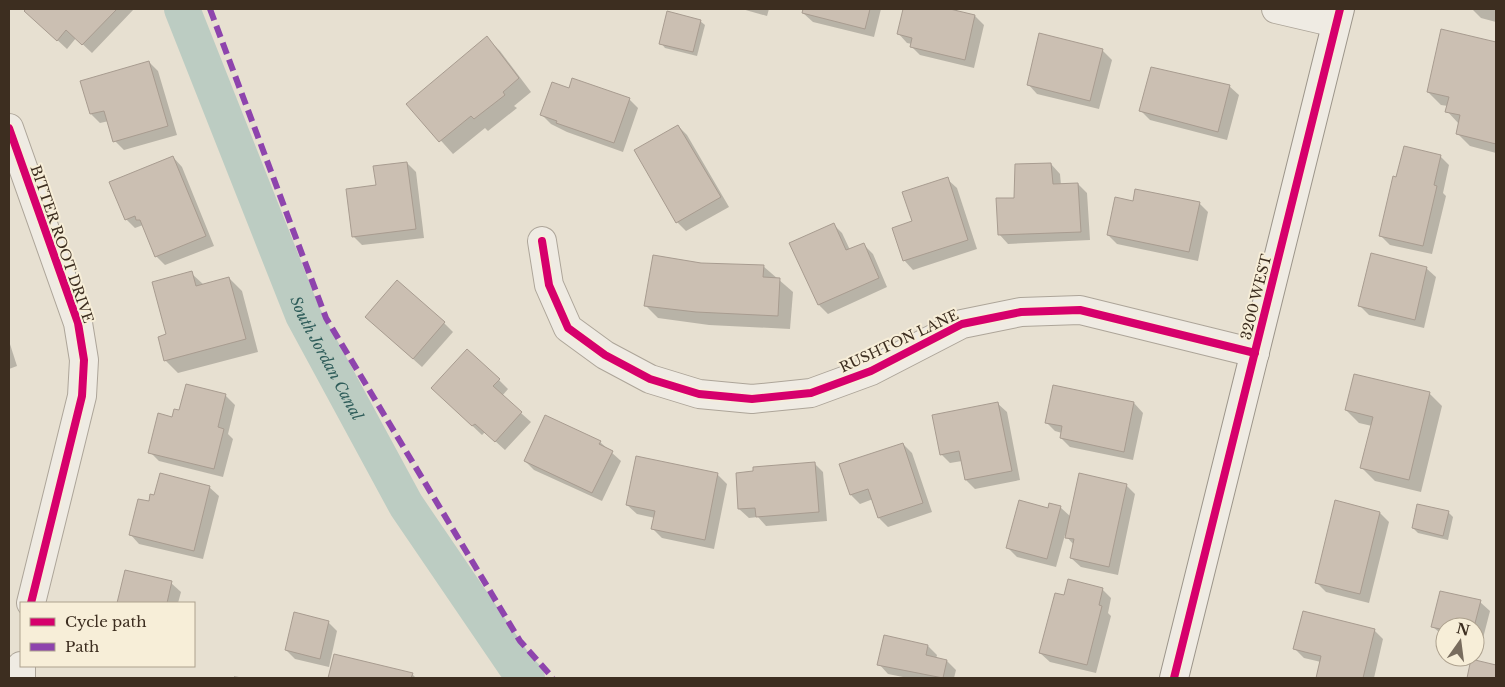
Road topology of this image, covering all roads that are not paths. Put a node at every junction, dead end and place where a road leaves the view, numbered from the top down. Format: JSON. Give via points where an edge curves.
{"nodes":[{"id":1,"x":1276,"y":9,"type":"edge"},
{"id":2,"x":1338,"y":16,"type":"edge"},
{"id":3,"x":9,"y":128,"type":"edge"},
{"id":4,"x":542,"y":241,"type":"dead end"},
{"id":5,"x":1255,"y":353,"type":"junction"},
{"id":6,"x":31,"y":602,"type":"edge"},
{"id":7,"x":1174,"y":678,"type":"edge"}],
"edges":[{"from":1,"to":2,"type":"street"},
{"from":2,"to":5,"type":"street","name":"3200 WEST"},
{"from":3,"to":6,"type":"street","name":"BITTER ROOT DRIVE","via":[[78,323],[84,360],[82,396]]},
{"from":4,"to":5,"type":"street","name":"RUSHTON LANE","via":[[549,285],[568,328],[605,355],[650,379],[700,394],[752,399],[811,393],[871,371],[962,324],[1021,312],[1080,310]]},
{"from":5,"to":7,"type":"street","name":"3200 WEST"}]}
